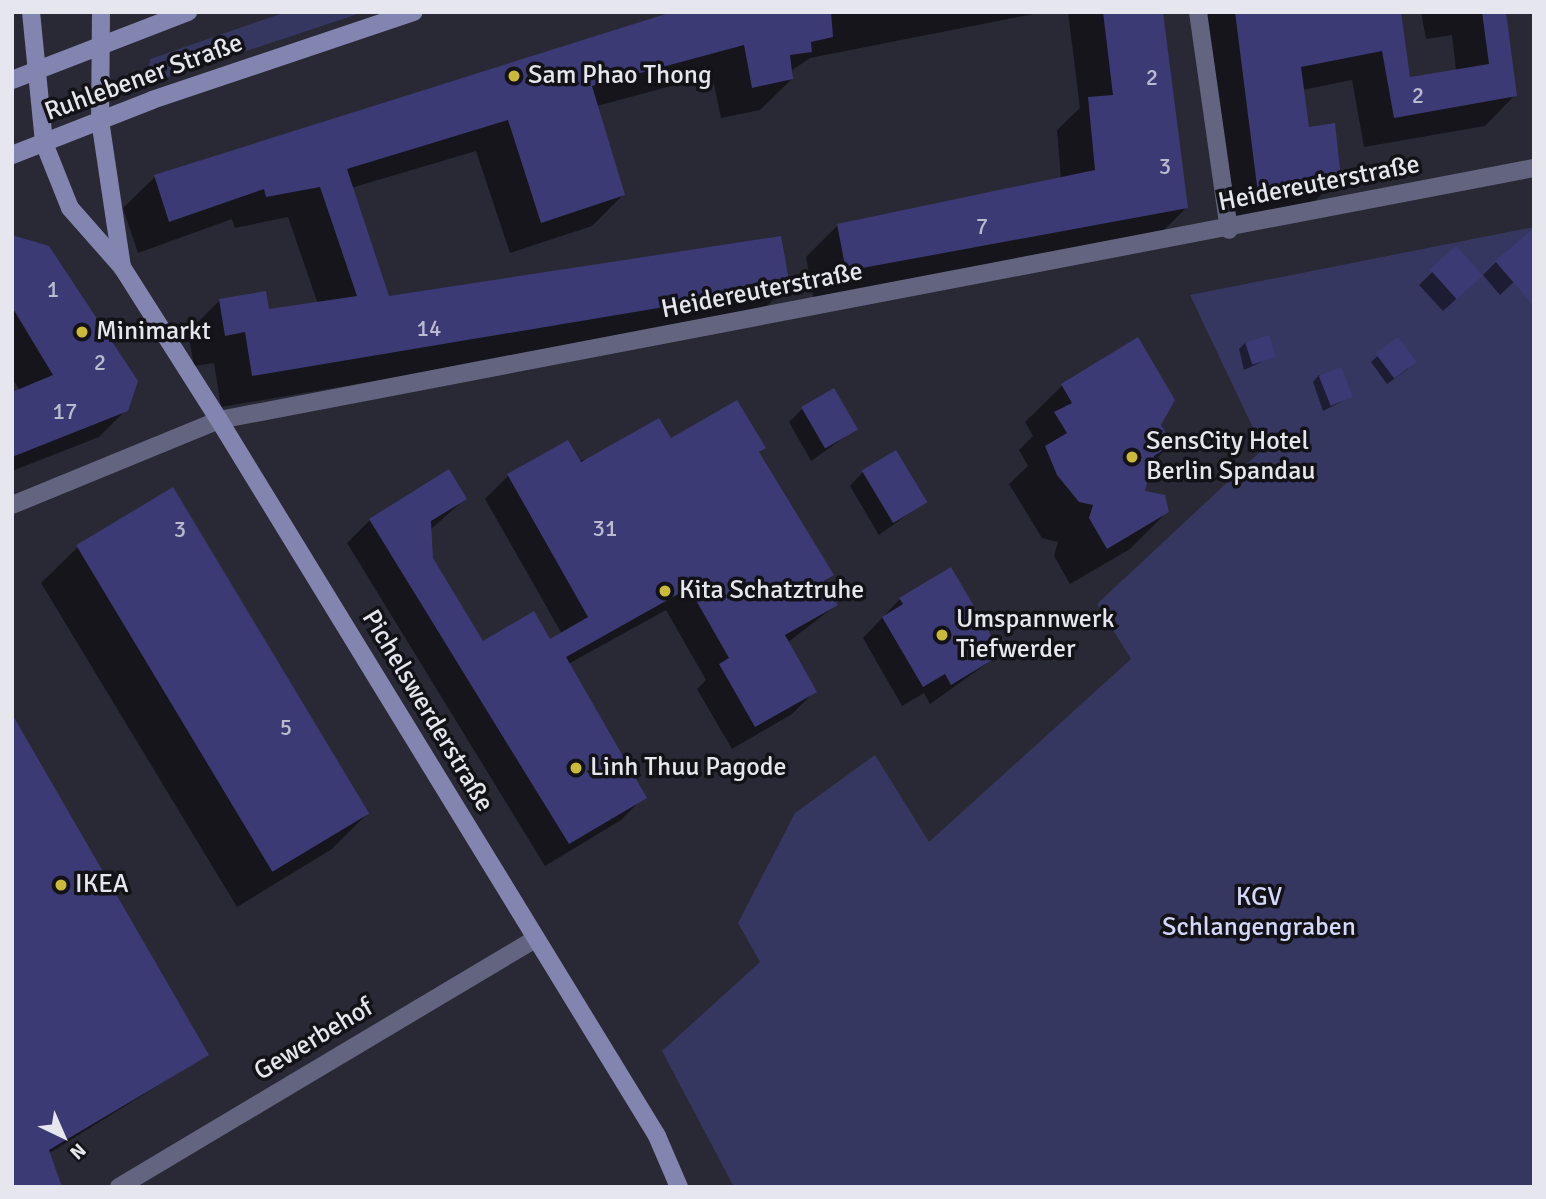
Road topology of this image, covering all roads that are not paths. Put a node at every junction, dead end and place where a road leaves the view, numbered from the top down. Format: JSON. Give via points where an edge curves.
{"nodes":[{"id":1,"x":31,"y":12,"type":"edge"},
{"id":2,"x":101,"y":12,"type":"edge"},
{"id":3,"x":188,"y":12,"type":"edge"},
{"id":4,"x":414,"y":12,"type":"edge"},
{"id":5,"x":1198,"y":12,"type":"edge"},
{"id":6,"x":100,"y":44,"type":"junction"},
{"id":7,"x":33,"y":71,"type":"junction"},
{"id":8,"x":12,"y":80,"type":"edge"},
{"id":9,"x":100,"y":120,"type":"junction"},
{"id":10,"x":44,"y":143,"type":"junction"},
{"id":11,"x":12,"y":155,"type":"edge"},
{"id":12,"x":1534,"y":167,"type":"edge"},
{"id":13,"x":1229,"y":229,"type":"junction"},
{"id":14,"x":122,"y":267,"type":"junction"},
{"id":15,"x":219,"y":420,"type":"junction"},
{"id":16,"x":12,"y":505,"type":"edge"},
{"id":17,"x":535,"y":939,"type":"junction"},
{"id":18,"x":119,"y":1187,"type":"edge"},
{"id":19,"x":679,"y":1187,"type":"edge"}],
"edges":[{"from":1,"to":7,"type":"street","name":"Pichelswerderstraße"},
{"from":2,"to":6,"type":"street","name":"Pichelswerderstraße"},
{"from":3,"to":6,"type":"street","name":"Ruhlebener Straße"},
{"from":4,"to":9,"type":"street","name":"Ruhlebener Straße"},
{"from":5,"to":13,"type":"street"},
{"from":6,"to":7,"type":"street","name":"Ruhlebener Straße"},
{"from":6,"to":9,"type":"street","name":"Pichelswerderstraße"},
{"from":7,"to":8,"type":"street","name":"Ruhlebener Straße"},
{"from":7,"to":10,"type":"street","name":"Pichelswerderstraße"},
{"from":9,"to":10,"type":"street","name":"Ruhlebener Straße"},
{"from":9,"to":14,"type":"street","name":"Pichelswerderstraße"},
{"from":10,"to":11,"type":"street","name":"Ruhlebener Straße"},
{"from":10,"to":14,"type":"street","name":"Pichelswerderstraße","via":[[70,208]]},
{"from":12,"to":13,"type":"street","name":"Heidereuterstraße"},
{"from":13,"to":15,"type":"street","name":"Heidereuterstraße"},
{"from":14,"to":15,"type":"street","name":"Pichelswerderstraße"},
{"from":15,"to":16,"type":"street","name":"Heidereuterstraße"},
{"from":15,"to":17,"type":"street","name":"Pichelswerderstraße"},
{"from":17,"to":18,"type":"street","name":"Gewerbehof"},
{"from":17,"to":19,"type":"street","name":"Pichelswerderstraße","via":[[657,1136]]}]}
